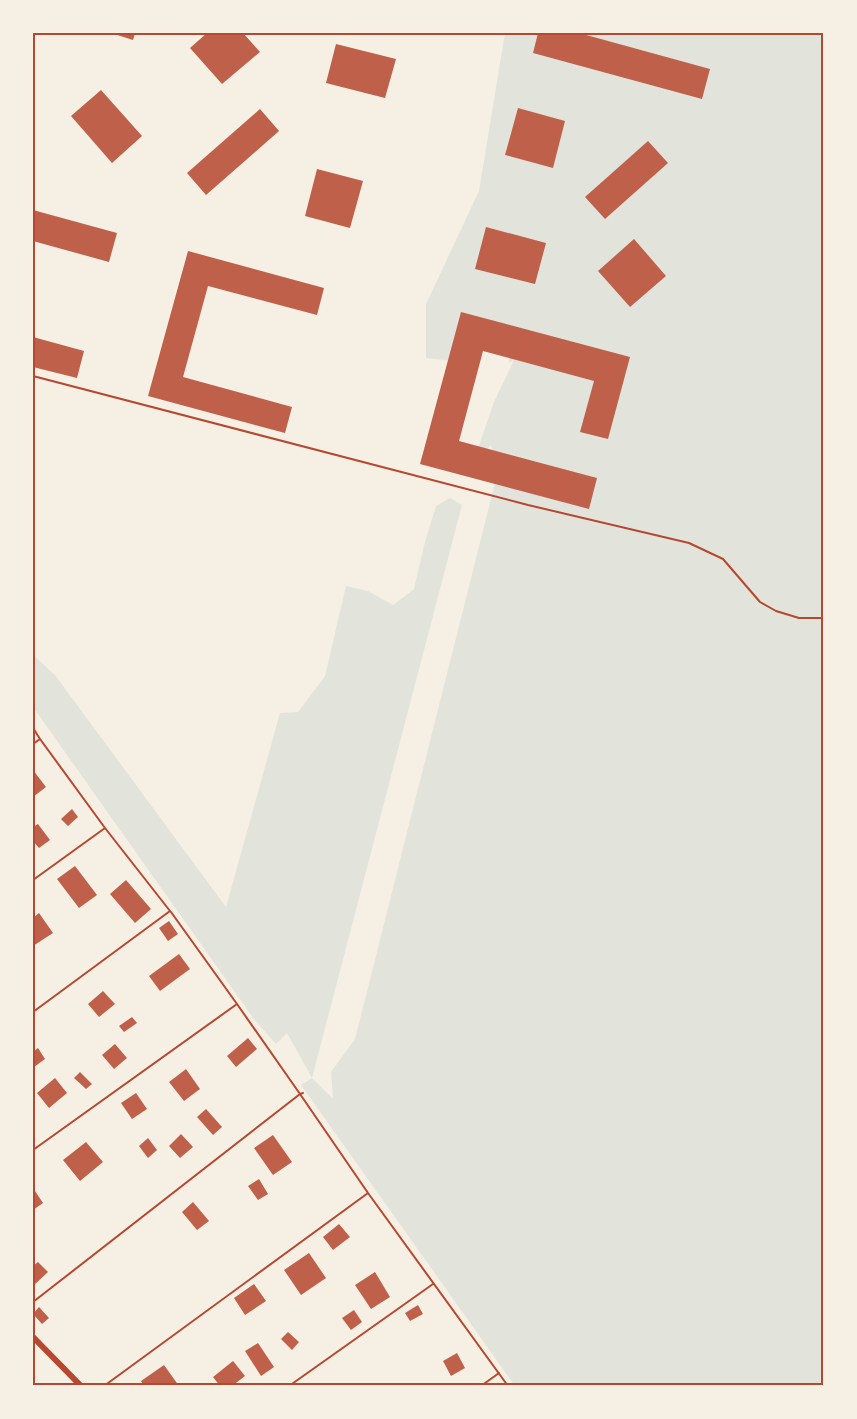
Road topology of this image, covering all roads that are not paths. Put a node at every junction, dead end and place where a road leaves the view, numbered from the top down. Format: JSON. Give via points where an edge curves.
{"nodes":[{"id":1,"x":33,"y":376,"type":"edge"},
{"id":2,"x":824,"y":618,"type":"edge"},
{"id":3,"x":33,"y":728,"type":"edge"},
{"id":4,"x":40,"y":739,"type":"junction"},
{"id":5,"x":33,"y":744,"type":"edge"},
{"id":6,"x":105,"y":828,"type":"junction"},
{"id":7,"x":33,"y":880,"type":"edge"},
{"id":8,"x":170,"y":911,"type":"junction"},
{"id":9,"x":237,"y":1005,"type":"junction"},
{"id":10,"x":33,"y":1012,"type":"edge"},
{"id":11,"x":301,"y":1094,"type":"junction"},
{"id":12,"x":33,"y":1150,"type":"edge"},
{"id":13,"x":368,"y":1193,"type":"junction"},
{"id":14,"x":433,"y":1284,"type":"junction"},
{"id":15,"x":33,"y":1302,"type":"edge"},
{"id":16,"x":33,"y":1337,"type":"edge"},
{"id":17,"x":499,"y":1373,"type":"junction"},
{"id":18,"x":81,"y":1386,"type":"edge"},
{"id":19,"x":104,"y":1386,"type":"edge"},
{"id":20,"x":289,"y":1386,"type":"edge"},
{"id":21,"x":481,"y":1386,"type":"edge"},
{"id":22,"x":508,"y":1386,"type":"edge"}],
"edges":[{"from":1,"to":2,"type":"lane","via":[[528,505],[690,543],[723,558],[760,603],[799,618]]},
{"from":3,"to":4,"type":"lane"},
{"from":4,"to":5,"type":"lane"},
{"from":4,"to":6,"type":"lane"},
{"from":6,"to":7,"type":"lane"},
{"from":6,"to":8,"type":"lane"},
{"from":8,"to":9,"type":"lane"},
{"from":8,"to":10,"type":"lane"},
{"from":9,"to":11,"type":"lane"},
{"from":9,"to":12,"type":"lane"},
{"from":11,"to":13,"type":"lane"},
{"from":11,"to":15,"type":"lane"},
{"from":13,"to":14,"type":"lane"},
{"from":13,"to":19,"type":"lane"},
{"from":14,"to":17,"type":"lane"},
{"from":14,"to":20,"type":"lane"},
{"from":16,"to":18,"type":"street"},
{"from":17,"to":21,"type":"lane"},
{"from":17,"to":22,"type":"lane"}]}
